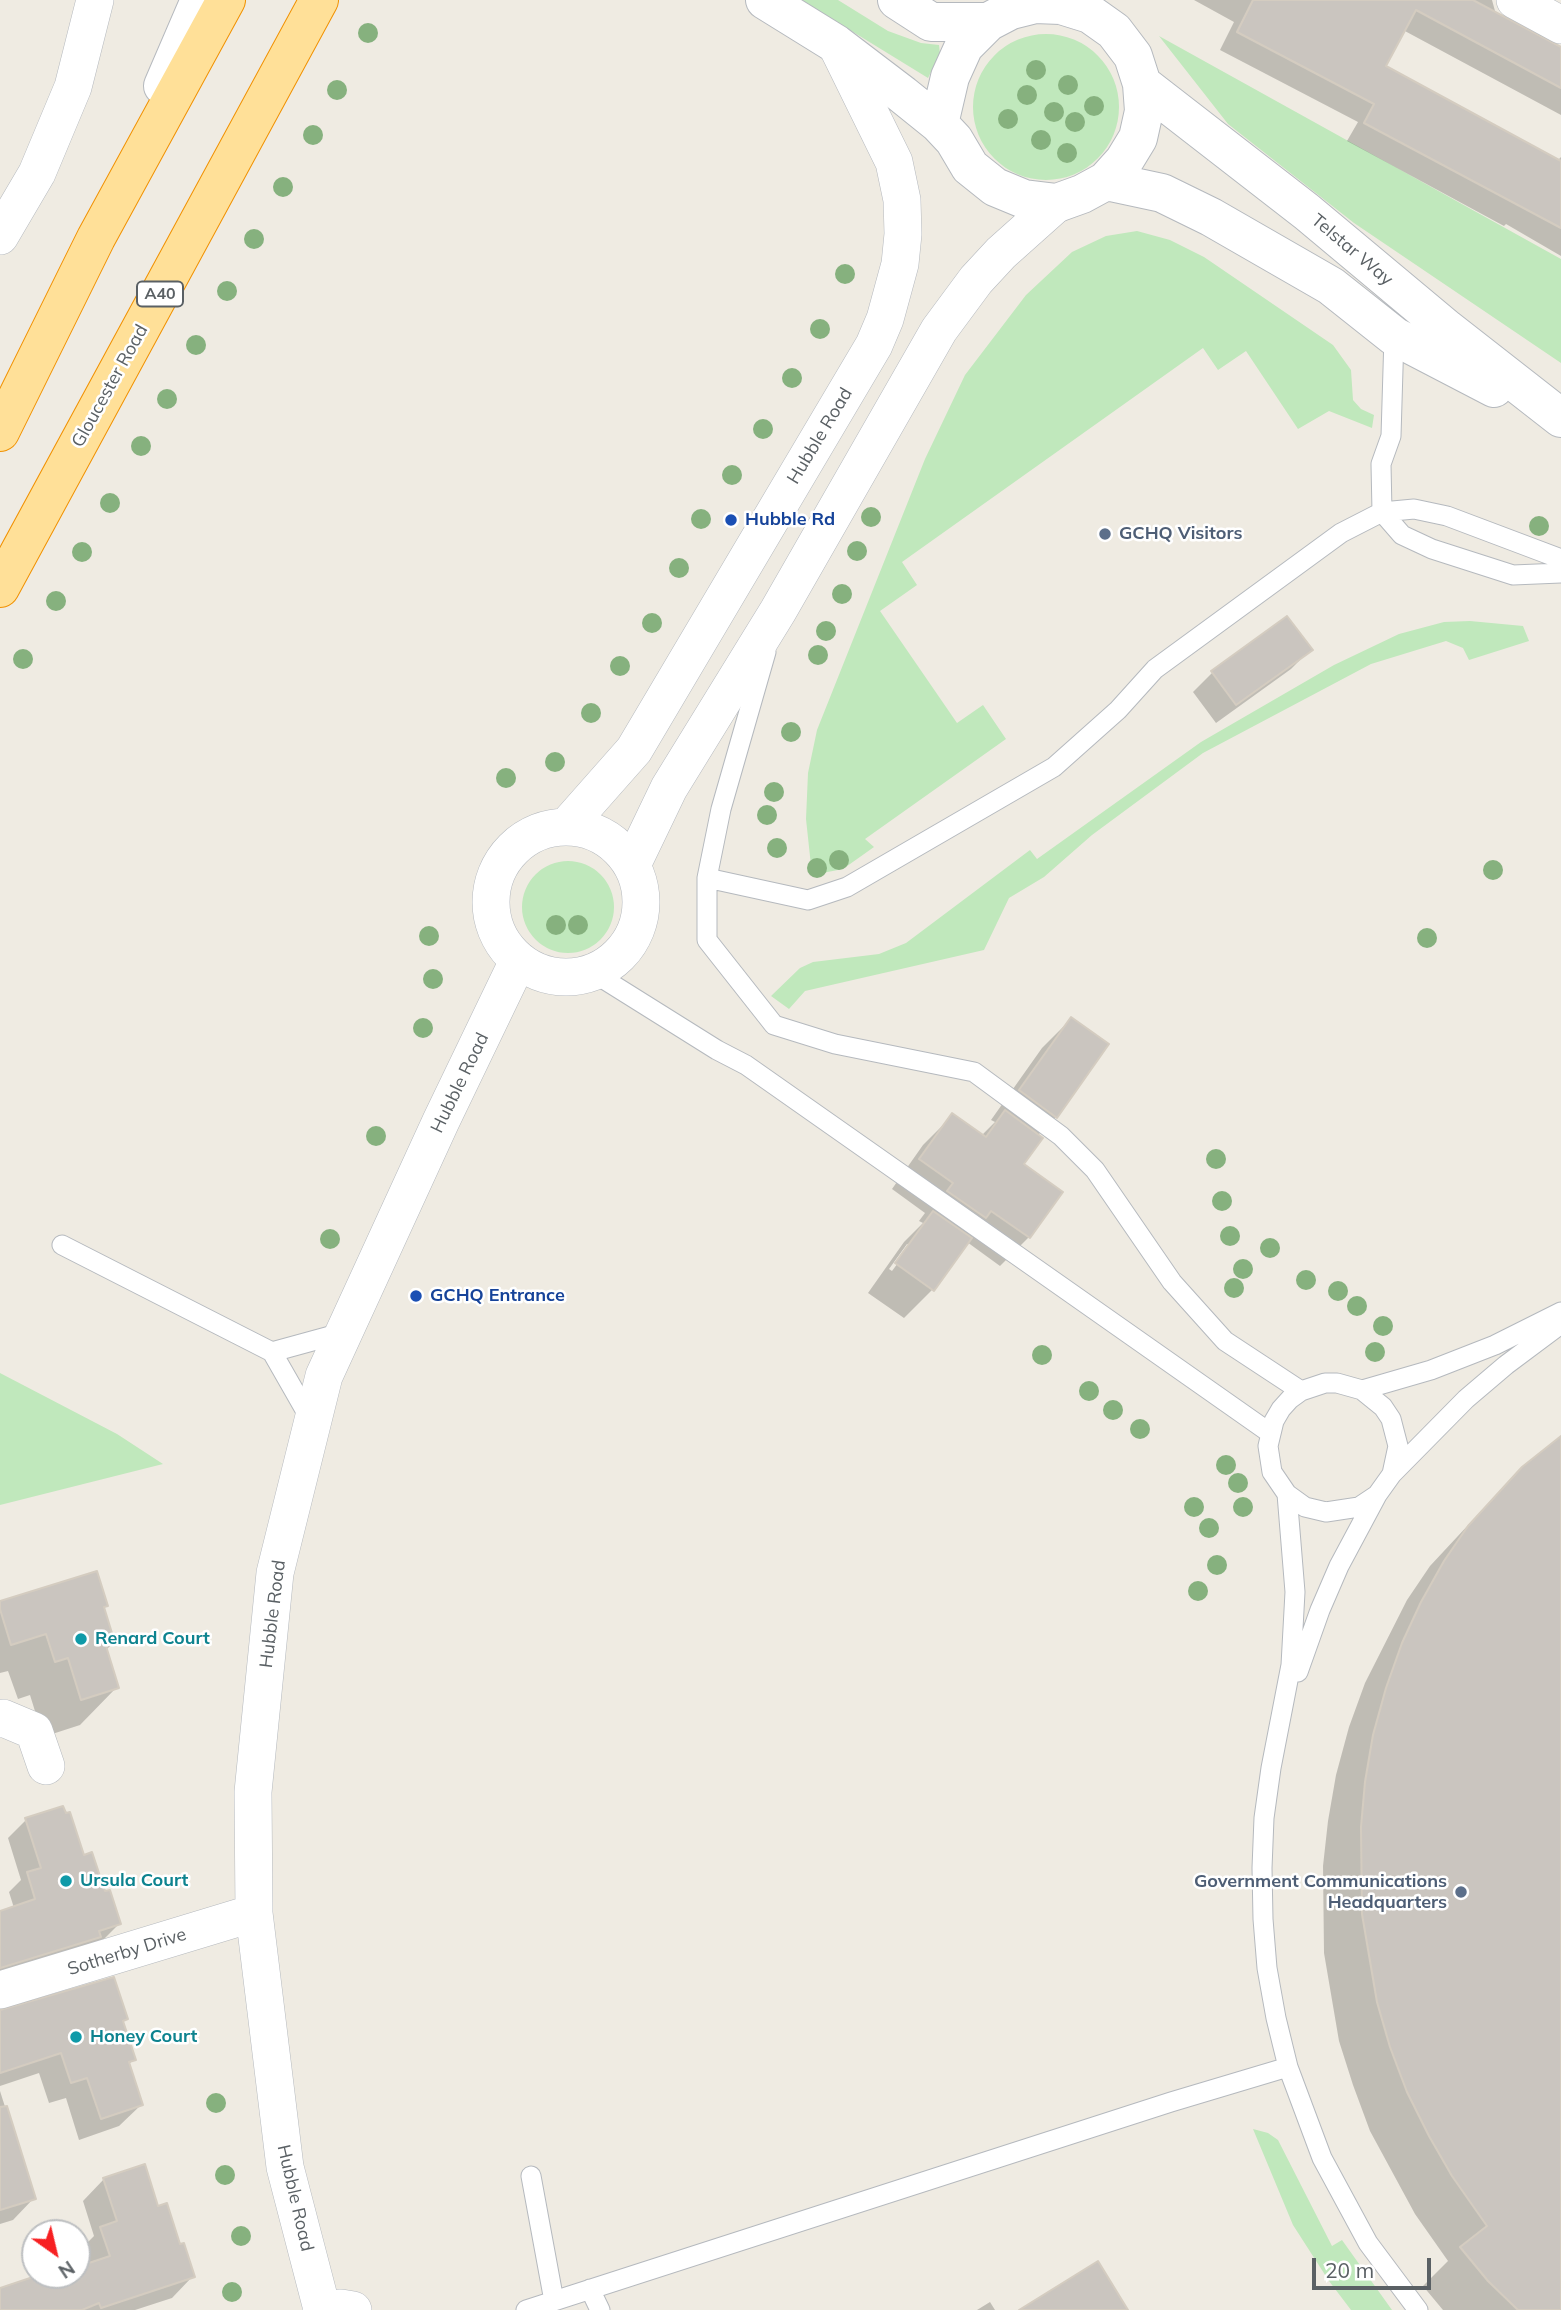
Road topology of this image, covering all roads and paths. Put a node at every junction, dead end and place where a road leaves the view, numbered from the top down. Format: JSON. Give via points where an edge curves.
{"nodes":[{"id":1,"x":95,"y":0,"type":"edge"},
{"id":2,"x":200,"y":0,"type":"edge"},
{"id":3,"x":226,"y":0,"type":"edge"},
{"id":4,"x":319,"y":0,"type":"edge"},
{"id":5,"x":765,"y":0,"type":"edge"},
{"id":6,"x":897,"y":0,"type":"edge"},
{"id":7,"x":1515,"y":0,"type":"edge"},
{"id":8,"x":1062,"y":3,"type":"edge"},
{"id":9,"x":988,"y":22,"type":"junction"},
{"id":10,"x":1561,"y":25,"type":"edge"},
{"id":11,"x":836,"y":44,"type":"junction"},
{"id":12,"x":1142,"y":84,"type":"junction"},
{"id":13,"x":939,"y":124,"type":"junction"},
{"id":14,"x":1106,"y":181,"type":"junction"},
{"id":15,"x":1057,"y":204,"type":"junction"},
{"id":16,"x":0,"y":236,"type":"edge"},
{"id":17,"x":96,"y":238,"type":"junction"},
{"id":18,"x":1394,"y":337,"type":"junction"},
{"id":19,"x":1561,"y":420,"type":"edge"},
{"id":20,"x":0,"y":432,"type":"edge"},
{"id":21,"x":1382,"y":512,"type":"junction"},
{"id":22,"x":1561,"y":559,"type":"edge"},
{"id":23,"x":1561,"y":573,"type":"edge"},
{"id":24,"x":0,"y":587,"type":"edge"},
{"id":25,"x":778,"y":611,"type":"junction"},
{"id":26,"x":566,"y":827,"type":"junction"},
{"id":27,"x":632,"y":865,"type":"junction"},
{"id":28,"x":708,"y":877,"type":"junction"},
{"id":29,"x":518,"y":961,"type":"junction"},
{"id":30,"x":594,"y":972,"type":"junction"},
{"id":31,"x":62,"y":1245,"type":"dead end"},
{"id":32,"x":1561,"y":1312,"type":"edge"},
{"id":33,"x":1561,"y":1324,"type":"edge"},
{"id":34,"x":345,"y":1332,"type":"junction"},
{"id":35,"x":272,"y":1352,"type":"junction"},
{"id":36,"x":1362,"y":1390,"type":"junction"},
{"id":37,"x":1301,"y":1391,"type":"junction"},
{"id":38,"x":312,"y":1423,"type":"junction"},
{"id":39,"x":1270,"y":1433,"type":"junction"},
{"id":40,"x":1392,"y":1474,"type":"junction"},
{"id":41,"x":1287,"y":1494,"type":"junction"},
{"id":42,"x":1377,"y":1495,"type":"junction"},
{"id":43,"x":0,"y":1718,"type":"edge"},
{"id":44,"x":1282,"y":1719,"type":"junction"},
{"id":45,"x":46,"y":1766,"type":"dead end"},
{"id":46,"x":254,"y":1913,"type":"junction"},
{"id":47,"x":0,"y":1990,"type":"edge"},
{"id":48,"x":1288,"y":2067,"type":"junction"},
{"id":49,"x":531,"y":2176,"type":"dead end"},
{"id":50,"x":590,"y":2289,"type":"junction"},
{"id":51,"x":554,"y":2301,"type":"junction"},
{"id":52,"x":321,"y":2310,"type":"edge"},
{"id":53,"x":353,"y":2310,"type":"edge"},
{"id":54,"x":526,"y":2310,"type":"edge"},
{"id":55,"x":600,"y":2310,"type":"edge"},
{"id":56,"x":1418,"y":2310,"type":"edge"}],
"edges":[{"from":1,"to":16,"type":"street","via":[[73,87],[37,173]]},
{"from":2,"to":17,"type":"street"},
{"from":3,"to":17,"type":"highway"},
{"from":4,"to":24,"type":"highway","name":"Gloucester Road","number":"A40"},
{"from":5,"to":11,"type":"street"},
{"from":6,"to":9,"type":"street","via":[[931,22]]},
{"from":7,"to":10,"type":"street"},
{"from":8,"to":9,"type":"street","via":[[1011,10]]},
{"from":8,"to":12,"type":"street","via":[[1090,14],[1114,32],[1133,56]]},
{"from":9,"to":13,"type":"street","via":[[964,46],[950,77]]},
{"from":11,"to":13,"type":"street"},
{"from":11,"to":26,"type":"street","name":"Hubble Road","via":[[894,162],[902,200],[900,264],[885,319],[874,345],[634,750]]},
{"from":12,"to":14,"type":"street","via":[[1144,111],[1138,138]]},
{"from":12,"to":19,"type":"street","name":"Telstar Way"},
{"from":13,"to":15,"type":"street","via":[[970,167],[995,187],[1024,199]]},
{"from":14,"to":15,"type":"street"},
{"from":14,"to":18,"type":"street","name":"Telstar Way","via":[[1162,193],[1211,217],[1331,286]]},
{"from":15,"to":25,"type":"street","via":[[1001,253],[939,330]]},
{"from":17,"to":20,"type":"highway"},
{"from":18,"to":19,"type":"street","name":"Telstar Way"},
{"from":18,"to":21,"type":"lane","via":[[1391,436],[1381,464]]},
{"from":21,"to":22,"type":"lane","via":[[1414,509],[1447,516]]},
{"from":21,"to":23,"type":"lane","via":[[1402,535],[1432,549],[1513,575]]},
{"from":21,"to":28,"type":"lane","via":[[1341,533],[1155,669],[1118,710],[1054,767],[847,887],[808,900]]},
{"from":25,"to":27,"type":"street","via":[[669,788]]},
{"from":25,"to":28,"type":"lane","via":[[722,809]]},
{"from":26,"to":27,"type":"street","via":[[604,837]]},
{"from":26,"to":29,"type":"street","via":[[526,838],[499,868],[492,887],[495,928]]},
{"from":27,"to":30,"type":"street","via":[[640,889],[638,925],[615,960]]},
{"from":28,"to":37,"type":"lane","via":[[707,940],[774,1025],[835,1044],[974,1072],[1061,1136],[1095,1170],[1172,1282],[1225,1340]]},
{"from":29,"to":30,"type":"street","via":[[555,977]]},
{"from":29,"to":34,"type":"street","name":"Hubble Road"},
{"from":30,"to":39,"type":"lane","via":[[746,1065]]},
{"from":31,"to":35,"type":"lane"},
{"from":32,"to":36,"type":"lane","via":[[1495,1345]]},
{"from":33,"to":40,"type":"lane","via":[[1466,1399]]},
{"from":34,"to":35,"type":"lane"},
{"from":34,"to":38,"type":"street","name":"Hubble Road","via":[[324,1376]]},
{"from":35,"to":38,"type":"lane"},
{"from":36,"to":37,"type":"lane","via":[[1325,1383]]},
{"from":36,"to":40,"type":"lane","via":[[1384,1407],[1394,1426],[1398,1446]]},
{"from":37,"to":39,"type":"lane","via":[[1281,1409]]},
{"from":38,"to":46,"type":"street","name":"Hubble Road","via":[[275,1573],[253,1792]]},
{"from":39,"to":41,"type":"lane","via":[[1272,1472]]},
{"from":40,"to":42,"type":"lane"},
{"from":41,"to":42,"type":"lane","via":[[1305,1507],[1326,1512],[1359,1507]]},
{"from":41,"to":44,"type":"lane","via":[[1295,1592]]},
{"from":42,"to":44,"type":"lane","via":[[1320,1610]]},
{"from":43,"to":45,"type":"street","via":[[34,1731]]},
{"from":44,"to":48,"type":"lane","via":[[1264,1818],[1262,1881],[1267,1968]]},
{"from":46,"to":47,"type":"street","name":"Sotherby Drive"},
{"from":46,"to":52,"type":"street","name":"Hubble Road","via":[[285,2167]]},
{"from":48,"to":50,"type":"lane"},
{"from":48,"to":56,"type":"lane","via":[[1344,2202]]},
{"from":49,"to":51,"type":"lane"},
{"from":50,"to":51,"type":"lane"},
{"from":50,"to":55,"type":"lane"},
{"from":51,"to":54,"type":"lane"},
{"from":52,"to":53,"type":"street"}]}
